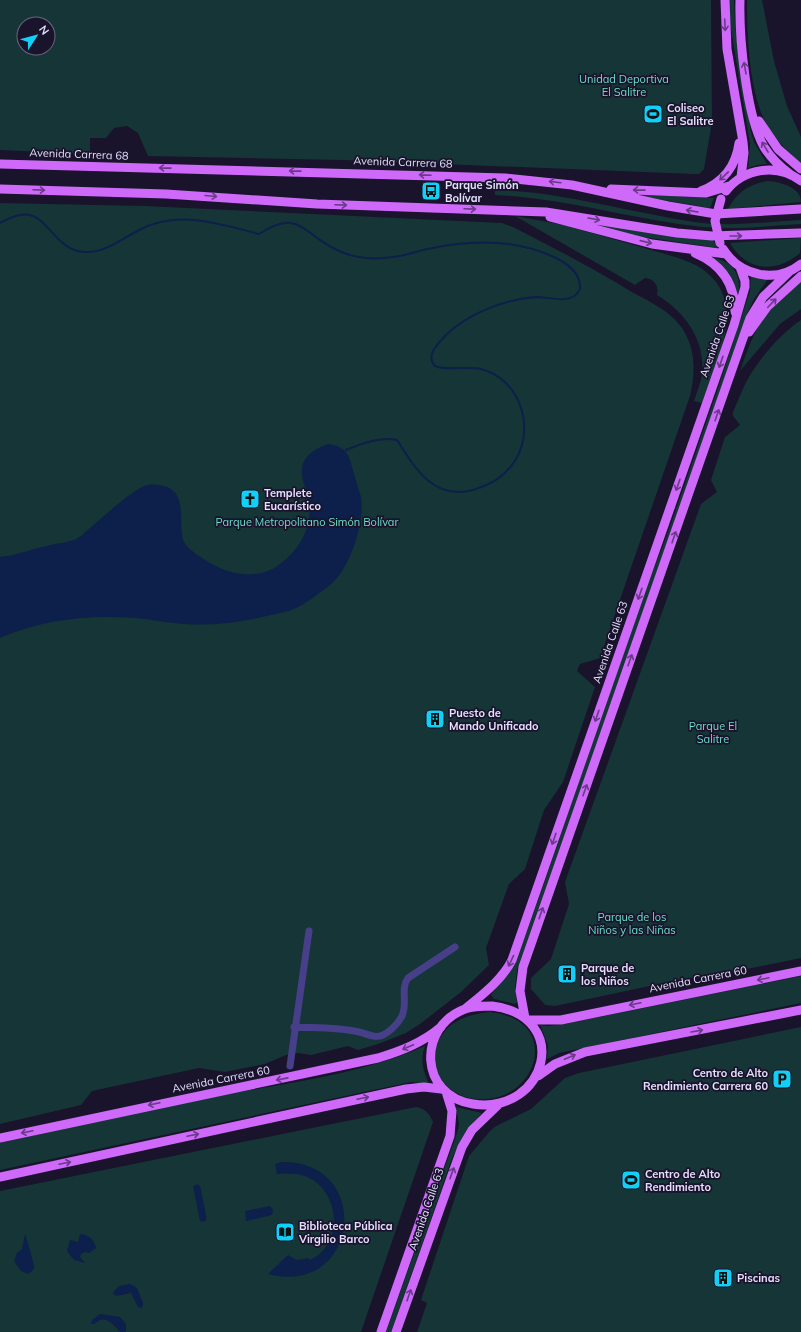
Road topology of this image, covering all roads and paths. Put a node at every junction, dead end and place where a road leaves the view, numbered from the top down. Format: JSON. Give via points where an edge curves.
{"nodes":[{"id":1,"x":725,"y":0,"type":"edge"},
{"id":2,"x":740,"y":0,"type":"edge"},
{"id":3,"x":751,"y":106,"type":"junction"},
{"id":4,"x":741,"y":128,"type":"junction"},
{"id":5,"x":0,"y":164,"type":"edge"},
{"id":6,"x":801,"y":169,"type":"edge"},
{"id":7,"x":791,"y":175,"type":"junction"},
{"id":8,"x":740,"y":177,"type":"junction"},
{"id":9,"x":801,"y":181,"type":"edge"},
{"id":10,"x":729,"y":186,"type":"junction"},
{"id":11,"x":0,"y":189,"type":"edge"},
{"id":12,"x":593,"y":189,"type":"junction"},
{"id":13,"x":692,"y":193,"type":"junction"},
{"id":14,"x":801,"y":209,"type":"edge"},
{"id":15,"x":527,"y":211,"type":"junction"},
{"id":16,"x":801,"y":233,"type":"edge"},
{"id":17,"x":686,"y":249,"type":"junction"},
{"id":18,"x":726,"y":254,"type":"junction"},
{"id":19,"x":801,"y":264,"type":"edge"},
{"id":20,"x":740,"y":267,"type":"junction"},
{"id":21,"x":790,"y":271,"type":"junction"},
{"id":22,"x":801,"y":276,"type":"edge"},
{"id":23,"x":734,"y":325,"type":"junction"},
{"id":24,"x":741,"y":345,"type":"junction"},
{"id":25,"x":646,"y":578,"type":"junction"},
{"id":26,"x":658,"y":582,"type":"junction"},
{"id":27,"x":309,"y":931,"type":"dead end"},
{"id":28,"x":455,"y":947,"type":"dead end"},
{"id":29,"x":801,"y":971,"type":"edge"},
{"id":30,"x":465,"y":1009,"type":"junction"},
{"id":31,"x":801,"y":1010,"type":"edge"},
{"id":32,"x":527,"y":1019,"type":"junction"},
{"id":33,"x":294,"y":1027,"type":"junction"},
{"id":34,"x":441,"y":1027,"type":"junction"},
{"id":35,"x":290,"y":1066,"type":"dead end"},
{"id":36,"x":536,"y":1077,"type":"junction"},
{"id":37,"x":444,"y":1092,"type":"junction"},
{"id":38,"x":498,"y":1105,"type":"junction"},
{"id":39,"x":0,"y":1138,"type":"edge"},
{"id":40,"x":0,"y":1177,"type":"edge"},
{"id":41,"x":381,"y":1332,"type":"edge"},
{"id":42,"x":396,"y":1332,"type":"edge"}],
"edges":[{"from":1,"to":4,"type":"main road","one_way":true,"via":[[727,49]]},
{"from":3,"to":2,"type":"main road","one_way":true,"via":[[740,40]]},
{"from":3,"to":6,"type":"main road","via":[[769,138]]},
{"from":7,"to":3,"type":"main road","one_way":true,"via":[[779,166],[765,147],[757,130]]},
{"from":4,"to":8,"type":"main road","via":[[744,153]]},
{"from":4,"to":13,"type":"main road","one_way":true,"via":[[738,151],[732,168],[715,184]]},
{"from":12,"to":5,"type":"main road","name":"Avenida Carrera 68","one_way":true,"via":[[505,178]]},
{"from":7,"to":8,"type":"main road","via":[[766,169]]},
{"from":7,"to":9,"type":"main road"},
{"from":8,"to":10,"type":"main road"},
{"from":10,"to":13,"type":"main road","via":[[714,192]]},
{"from":10,"to":18,"type":"main road","bridge":true,"via":[[721,199],[715,221],[720,243]]},
{"from":11,"to":15,"type":"main road","one_way":true},
{"from":13,"to":12,"type":"main road","one_way":true},
{"from":14,"to":12,"type":"main road","name":"Avenida Carrera 68","one_way":true,"via":[[716,214]]},
{"from":15,"to":16,"type":"main road","one_way":true,"via":[[565,214],[695,235]]},
{"from":15,"to":17,"type":"main road","one_way":true,"via":[[652,244]]},
{"from":17,"to":18,"type":"main road"},
{"from":17,"to":23,"type":"main road","via":[[713,262],[728,279],[734,295]]},
{"from":18,"to":20,"type":"main road"},
{"from":19,"to":21,"type":"main road"},
{"from":20,"to":21,"type":"main road","via":[[764,275]]},
{"from":20,"to":23,"type":"main road","name":"Avenida Calle 63","via":[[745,287]]},
{"from":21,"to":24,"type":"main road","via":[[772,287],[755,309]]},
{"from":24,"to":22,"type":"main road","one_way":true,"via":[[767,308]]},
{"from":23,"to":25,"type":"main road","name":"Avenida Calle 63","one_way":true},
{"from":26,"to":24,"type":"main road","one_way":true},
{"from":25,"to":26,"type":"main road"},
{"from":25,"to":30,"type":"main road","name":"Avenida Calle 63","one_way":true,"via":[[512,960],[493,985]]},
{"from":32,"to":26,"type":"main road","one_way":true,"via":[[520,991],[523,967]]},
{"from":27,"to":33,"type":"street"},
{"from":28,"to":33,"type":"street","via":[[408,978],[404,985],[405,1006],[402,1016],[394,1027],[383,1035]]},
{"from":29,"to":32,"type":"main road","name":"Avenida Carrera 60","one_way":true,"via":[[561,1020]]},
{"from":30,"to":32,"type":"main road","via":[[501,1007],[511,1009]]},
{"from":30,"to":34,"type":"main road"},
{"from":36,"to":31,"type":"main road","one_way":true,"via":[[555,1064],[585,1052]]},
{"from":32,"to":36,"type":"main road","via":[[539,1035],[542,1045],[542,1064]]},
{"from":33,"to":35,"type":"street"},
{"from":34,"to":37,"type":"main road","via":[[434,1039],[430,1059],[434,1077]]},
{"from":34,"to":39,"type":"main road","name":"Avenida Carrera 60","one_way":true,"via":[[413,1045],[378,1058]]},
{"from":36,"to":38,"type":"main road","via":[[521,1093]]},
{"from":37,"to":38,"type":"main road","via":[[458,1101]]},
{"from":40,"to":37,"type":"main road","one_way":true,"via":[[406,1089],[424,1088]]},
{"from":37,"to":41,"type":"main road","name":"Avenida Calle 63","via":[[452,1111],[450,1136]]},
{"from":42,"to":38,"type":"main road","name":"Avenida Calle 63","one_way":true,"via":[[462,1147],[472,1130]]}]}
